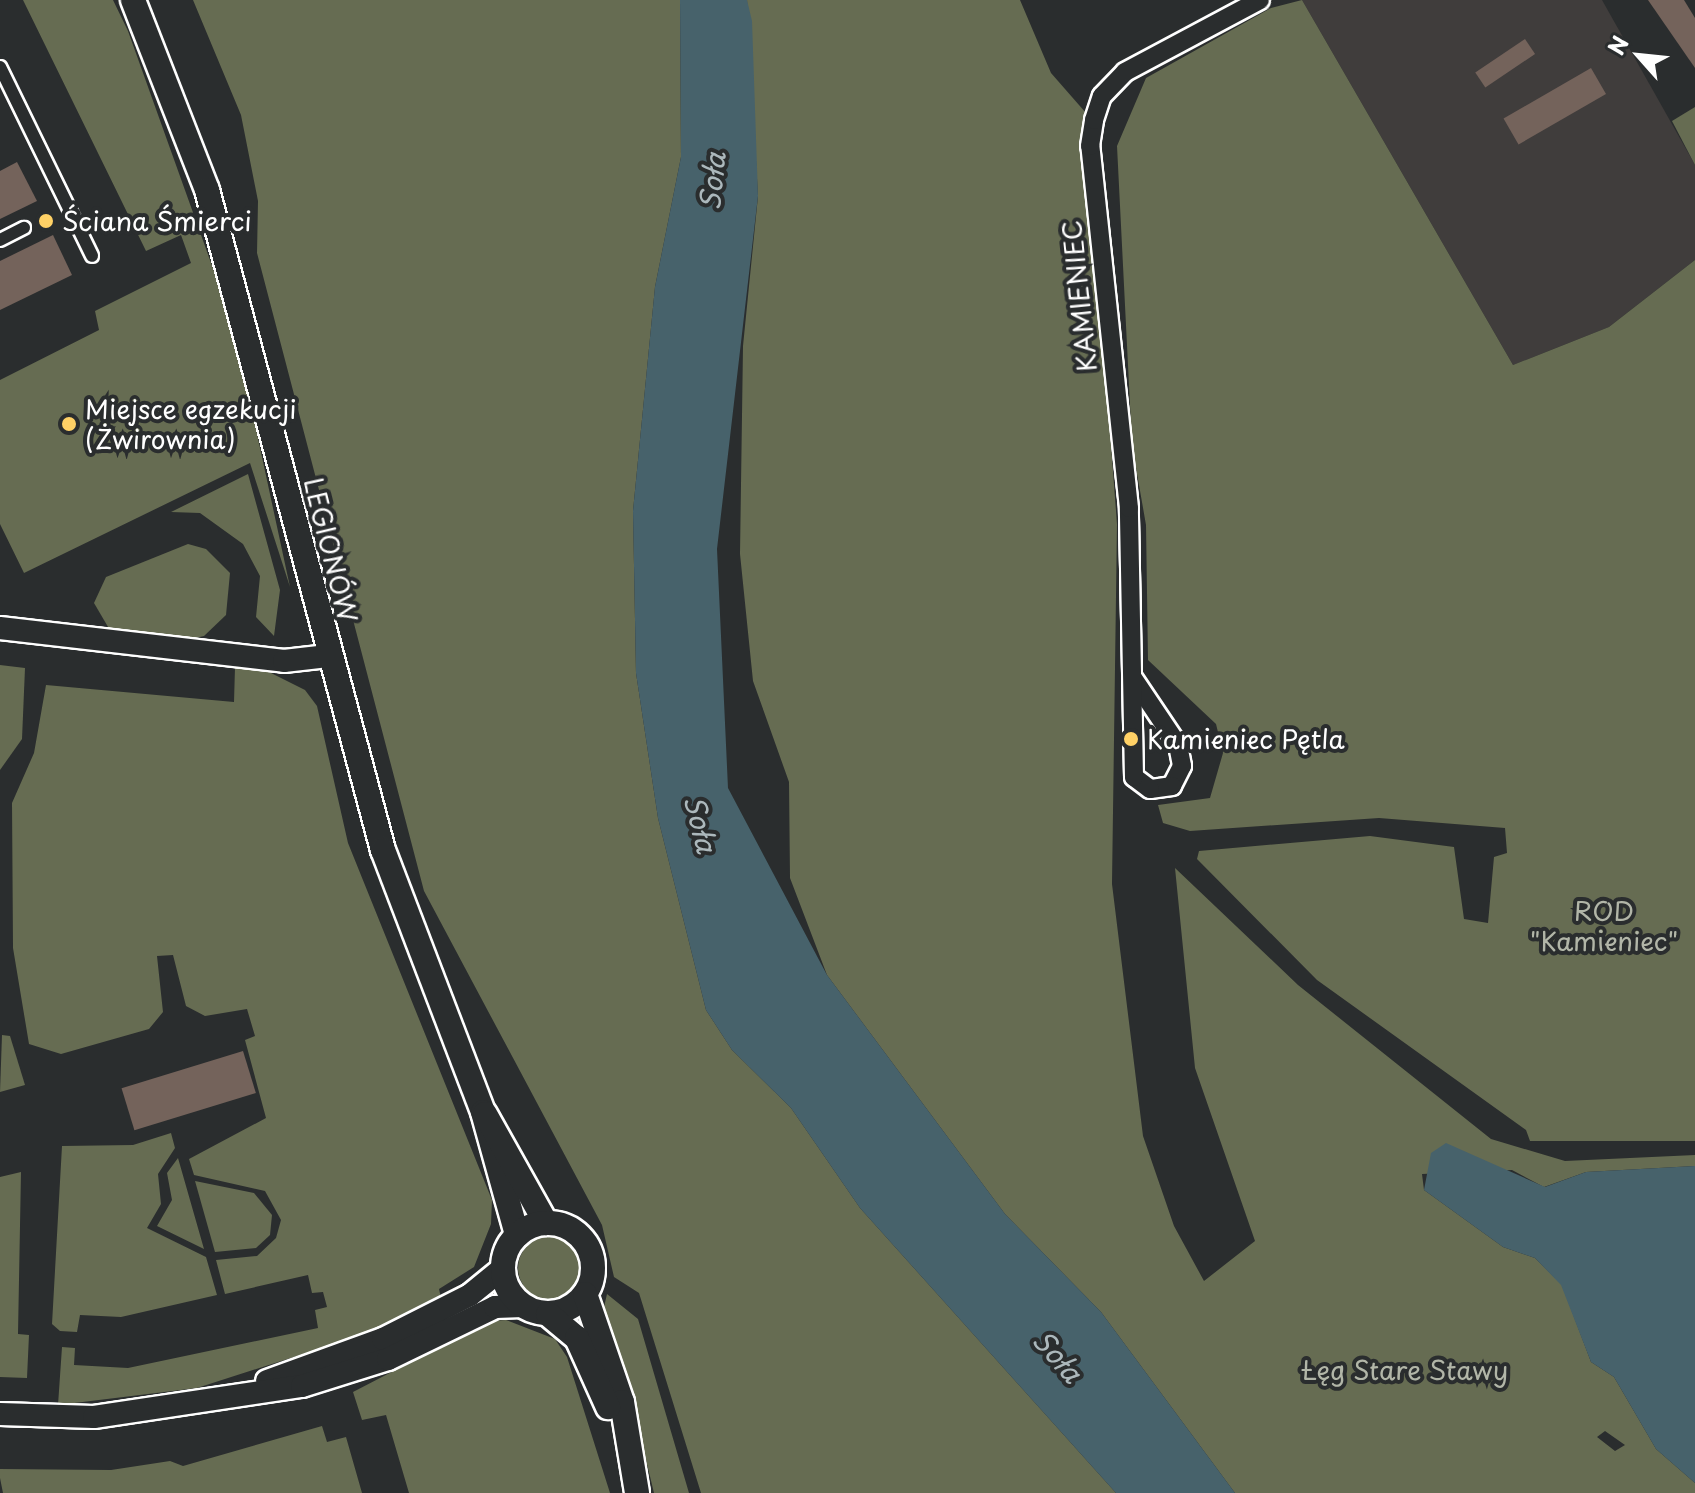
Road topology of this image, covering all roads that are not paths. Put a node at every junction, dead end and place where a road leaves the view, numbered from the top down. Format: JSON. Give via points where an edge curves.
{"nodes":[{"id":1,"x":133,"y":0,"type":"edge"},
{"id":2,"x":1260,"y":0,"type":"edge"},
{"id":3,"x":0,"y":67,"type":"edge"},
{"id":4,"x":24,"y":228,"type":"dead end"},
{"id":5,"x":0,"y":240,"type":"edge"},
{"id":6,"x":92,"y":256,"type":"dead end"},
{"id":7,"x":0,"y":628,"type":"edge"},
{"id":8,"x":328,"y":656,"type":"junction"},
{"id":9,"x":1133,"y":678,"type":"junction"},
{"id":10,"x":483,"y":1112,"type":"junction"},
{"id":11,"x":546,"y":1223,"type":"junction"},
{"id":12,"x":517,"y":1235,"type":"junction"},
{"id":13,"x":502,"y":1269,"type":"junction"},
{"id":14,"x":585,"y":1294,"type":"junction"},
{"id":15,"x":523,"y":1306,"type":"junction"},
{"id":16,"x":548,"y":1314,"type":"junction"},
{"id":17,"x":215,"y":1400,"type":"junction"},
{"id":18,"x":0,"y":1414,"type":"edge"},
{"id":19,"x":629,"y":1455,"type":"junction"},
{"id":20,"x":637,"y":1493,"type":"edge"}],
"edges":[{"from":1,"to":8,"type":"main road","name":"LEGIONÓW","via":[[207,190]]},
{"from":2,"to":9,"type":"street","name":"KAMIENIEC","via":[[1125,72],[1102,96],[1094,120],[1090,146],[1129,508]]},
{"from":3,"to":6,"type":"street"},
{"from":4,"to":5,"type":"street"},
{"from":7,"to":8,"type":"street","via":[[284,661]]},
{"from":8,"to":10,"type":"main road","name":"LEGIONÓW","via":[[406,920]]},
{"from":9,"to":9,"type":"street","name":"KAMIENIEC","via":[[1134,777],[1150,789],[1172,786],[1182,766],[1178,745]]},
{"from":10,"to":11,"type":"main road","name":"LEGIONÓW"},
{"from":10,"to":12,"type":"main road","name":"LEGIONÓW"},
{"from":11,"to":12,"type":"main road"},
{"from":11,"to":14,"type":"main road","via":[[573,1231],[590,1253]]},
{"from":12,"to":13,"type":"main road"},
{"from":13,"to":15,"type":"main road"},
{"from":13,"to":17,"type":"street","via":[[470,1295],[383,1339]]},
{"from":14,"to":16,"type":"main road"},
{"from":14,"to":19,"type":"main road","via":[[622,1402]]},
{"from":15,"to":16,"type":"main road"},
{"from":15,"to":17,"type":"street","via":[[495,1307],[388,1359],[302,1386]]},
{"from":16,"to":19,"type":"main road","via":[[577,1338]]},
{"from":17,"to":18,"type":"street","via":[[94,1417]]},
{"from":19,"to":20,"type":"main road"}]}
